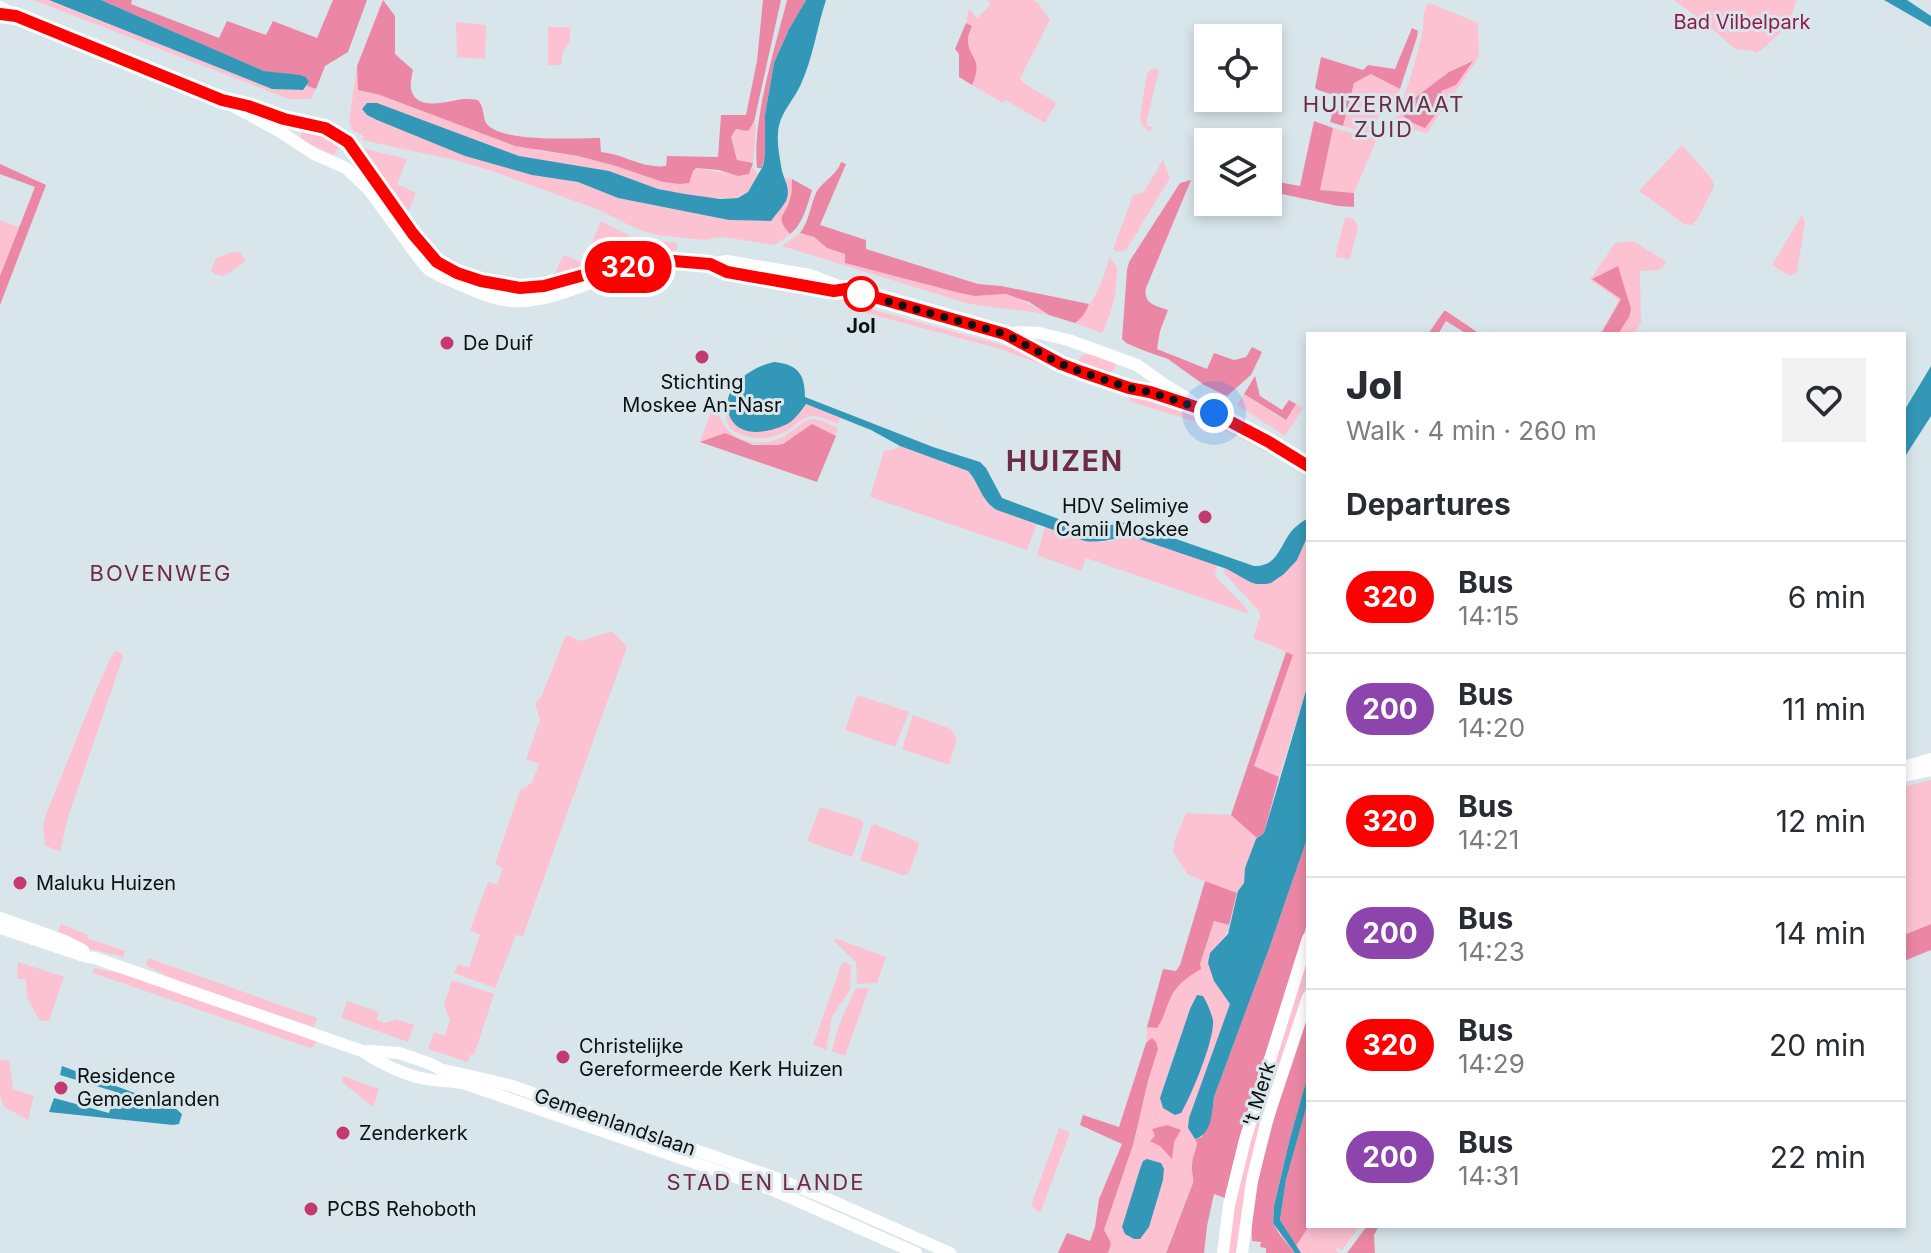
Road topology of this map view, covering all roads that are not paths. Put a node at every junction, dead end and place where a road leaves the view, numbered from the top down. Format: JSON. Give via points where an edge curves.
{"nodes":[{"id":1,"x":0,"y":7,"type":"edge"},
{"id":2,"x":0,"y":13,"type":"edge"},
{"id":3,"x":16,"y":16,"type":"junction"},
{"id":4,"x":222,"y":100,"type":"junction"},
{"id":5,"x":302,"y":122,"type":"junction"},
{"id":6,"x":293,"y":141,"type":"junction"},
{"id":7,"x":348,"y":142,"type":"junction"},
{"id":8,"x":337,"y":163,"type":"junction"},
{"id":9,"x":618,"y":269,"type":"junction"},
{"id":10,"x":1005,"y":334,"type":"junction"},
{"id":11,"x":1078,"y":344,"type":"junction"},
{"id":12,"x":1126,"y":361,"type":"junction"},
{"id":13,"x":1068,"y":366,"type":"junction"},
{"id":14,"x":1117,"y":384,"type":"junction"},
{"id":15,"x":1214,"y":413,"type":"junction"},
{"id":16,"x":1306,"y":465,"type":"edge"},
{"id":17,"x":1931,"y":759,"type":"edge"},
{"id":18,"x":1906,"y":766,"type":"edge"},
{"id":19,"x":1931,"y":770,"type":"edge"},
{"id":20,"x":1906,"y":776,"type":"edge"},
{"id":21,"x":0,"y":918,"type":"edge"},
{"id":22,"x":0,"y":928,"type":"edge"},
{"id":23,"x":1306,"y":944,"type":"edge"},
{"id":24,"x":95,"y":958,"type":"junction"},
{"id":25,"x":1306,"y":1003,"type":"edge"},
{"id":26,"x":362,"y":1051,"type":"junction"},
{"id":27,"x":916,"y":1253,"type":"edge"},
{"id":28,"x":950,"y":1253,"type":"edge"},
{"id":29,"x":1223,"y":1253,"type":"edge"},
{"id":30,"x":1242,"y":1253,"type":"edge"}],
"edges":[{"from":1,"to":3,"type":"main road"},
{"from":2,"to":3,"type":"main road"},
{"from":3,"to":4,"type":"main road"},
{"from":4,"to":5,"type":"main road"},
{"from":4,"to":6,"type":"main road"},
{"from":5,"to":6,"type":"main road"},
{"from":5,"to":7,"type":"main road"},
{"from":6,"to":8,"type":"main road"},
{"from":7,"to":8,"type":"main road"},
{"from":7,"to":9,"type":"main road","via":[[424,248],[457,273],[520,288]]},
{"from":8,"to":9,"type":"main road","via":[[369,190],[429,270],[486,295],[536,301]]},
{"from":9,"to":10,"type":"main road","via":[[674,261],[710,264],[727,272],[846,289]]},
{"from":10,"to":11,"type":"main road","via":[[1039,333]]},
{"from":10,"to":13,"type":"main road"},
{"from":11,"to":12,"type":"main road"},
{"from":11,"to":13,"type":"main road","via":[[1069,353]]},
{"from":12,"to":14,"type":"main road"},
{"from":12,"to":15,"type":"main road"},
{"from":13,"to":14,"type":"main road"},
{"from":14,"to":15,"type":"main road"},
{"from":15,"to":16,"type":"main road"},
{"from":17,"to":18,"type":"main road"},
{"from":19,"to":20,"type":"main road"},
{"from":21,"to":24,"type":"main road","name":"Gemeenlandslaan","via":[[65,941]]},
{"from":22,"to":24,"type":"main road","name":"Gemeenlandslaan"},
{"from":23,"to":29,"type":"main road","name":"'t Merk","via":[[1245,1140]]},
{"from":24,"to":26,"type":"main road","name":"Gemeenlandslaan"},
{"from":25,"to":30,"type":"main road","name":"'t Merk","via":[[1266,1123]]},
{"from":26,"to":27,"type":"main road","name":"Gemeenlandslaan","via":[[394,1069],[466,1084],[773,1190]]},
{"from":26,"to":28,"type":"main road","name":"Gemeenlandslaan","via":[[399,1053],[509,1085],[801,1187]]}]}
